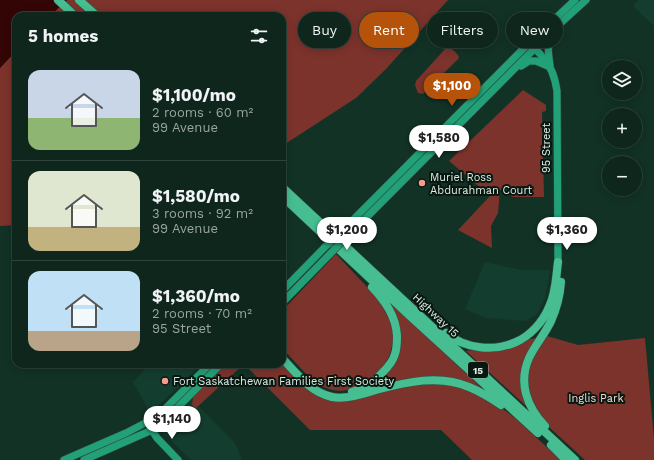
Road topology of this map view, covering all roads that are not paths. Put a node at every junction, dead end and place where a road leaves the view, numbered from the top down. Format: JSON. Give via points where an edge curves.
{"nodes":[{"id":1,"x":58,"y":0,"type":"edge"},
{"id":2,"x":80,"y":0,"type":"edge"},
{"id":3,"x":575,"y":0,"type":"edge"},
{"id":4,"x":586,"y":0,"type":"edge"},
{"id":5,"x":71,"y":12,"type":"edge"},
{"id":6,"x":92,"y":12,"type":"edge"},
{"id":7,"x":562,"y":12,"type":"edge"},
{"id":8,"x":563,"y":21,"type":"edge"},
{"id":9,"x":524,"y":48,"type":"edge"},
{"id":10,"x":548,"y":48,"type":"edge"},
{"id":11,"x":535,"y":49,"type":"joint"},
{"id":12,"x":550,"y":67,"type":"junction"},
{"id":13,"x":514,"y":70,"type":"junction"},
{"id":14,"x":286,"y":191,"type":"edge"},
{"id":15,"x":286,"y":200,"type":"edge"},
{"id":16,"x":558,"y":262,"type":"junction"},
{"id":17,"x":355,"y":264,"type":"junction"},
{"id":18,"x":286,"y":287,"type":"edge"},
{"id":19,"x":393,"y":290,"type":"junction"},
{"id":20,"x":286,"y":299,"type":"edge"},
{"id":21,"x":286,"y":355,"type":"edge"},
{"id":22,"x":286,"y":362,"type":"edge"},
{"id":23,"x":206,"y":368,"type":"edge"},
{"id":24,"x":216,"y":368,"type":"edge"},
{"id":25,"x":147,"y":422,"type":"junction"},
{"id":26,"x":532,"y":427,"type":"junction"},
{"id":27,"x":152,"y":430,"type":"junction"},
{"id":28,"x":564,"y":450,"type":"junction"},
{"id":29,"x":64,"y":460,"type":"edge"},
{"id":30,"x":84,"y":460,"type":"edge"},
{"id":31,"x":178,"y":460,"type":"edge"},
{"id":32,"x":566,"y":460,"type":"edge"},
{"id":33,"x":575,"y":460,"type":"edge"}],
"edges":[{"from":1,"to":5,"type":"main road"},
{"from":2,"to":6,"type":"main road"},
{"from":3,"to":7,"type":"main road"},
{"from":4,"to":8,"type":"main road"},
{"from":9,"to":18,"type":"main road","bridge":true},
{"from":10,"to":12,"type":"main road"},
{"from":11,"to":12,"type":"main road","name":"95 Street"},
{"from":11,"to":13,"type":"main road"},
{"from":12,"to":13,"type":"main road","via":[[530,61]]},
{"from":12,"to":16,"type":"main road","name":"95 Street","via":[[557,92]]},
{"from":13,"to":20,"type":"main road","bridge":true},
{"from":14,"to":19,"type":"main road","name":"Highway 15","number":"15"},
{"from":15,"to":17,"type":"main road","name":"Highway 15"},
{"from":16,"to":19,"type":"main road","via":[[555,289],[545,316],[526,336],[505,346],[474,346],[453,339]]},
{"from":16,"to":28,"type":"main road","via":[[559,297],[551,321],[529,358],[524,380],[525,394],[532,408]]},
{"from":17,"to":21,"type":"main road","via":[[393,316],[397,345],[389,366],[380,376],[359,390],[339,393],[312,383]]},
{"from":17,"to":26,"type":"main road","name":"Highway 15","number":"15"},
{"from":19,"to":28,"type":"main road","name":"Highway 15","number":"15"},
{"from":22,"to":26,"type":"main road","via":[[310,387],[333,398],[360,395],[422,381],[436,380],[469,386]]},
{"from":23,"to":25,"type":"main road"},
{"from":24,"to":27,"type":"main road"},
{"from":25,"to":27,"type":"main road"},
{"from":25,"to":29,"type":"main road","via":[[126,434]]},
{"from":26,"to":32,"type":"main road","name":"Highway 15","number":"15"},
{"from":27,"to":30,"type":"main road"},
{"from":27,"to":31,"type":"main road"},
{"from":28,"to":33,"type":"main road","name":"Highway 15","number":"15"}]}
